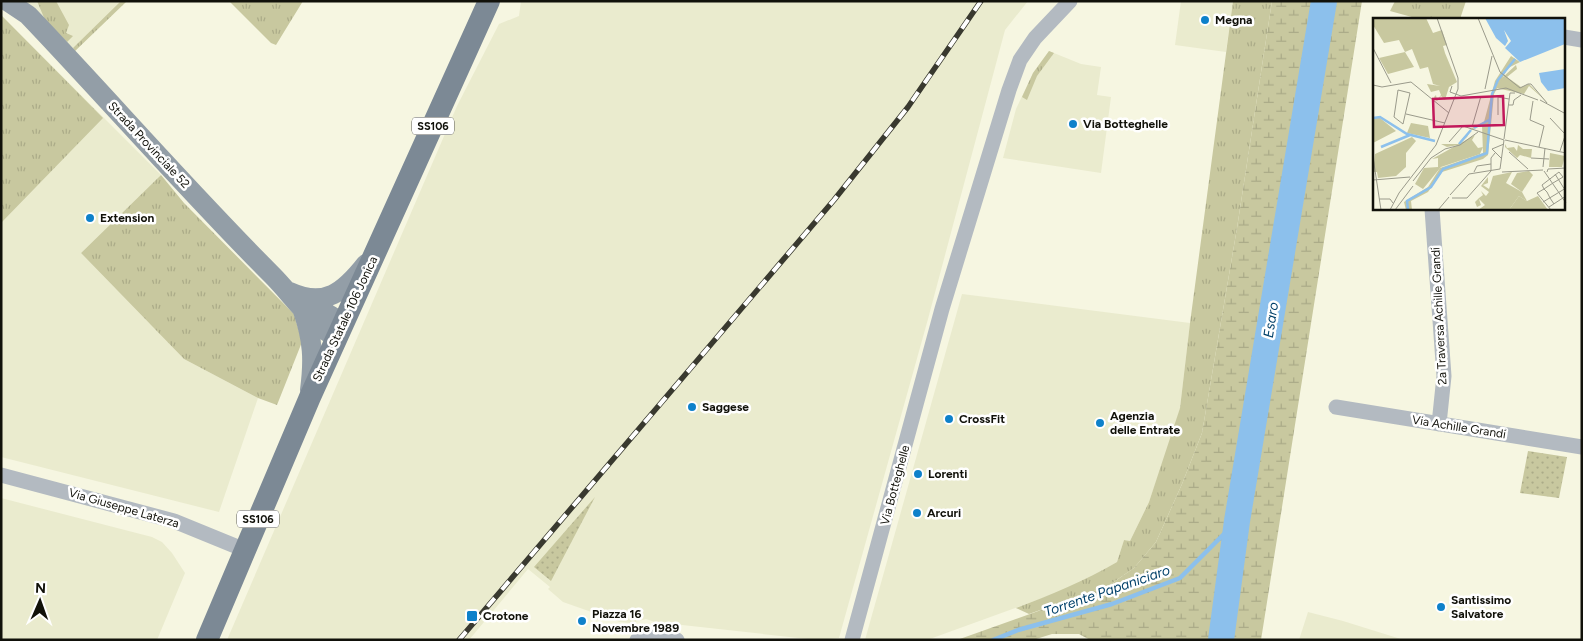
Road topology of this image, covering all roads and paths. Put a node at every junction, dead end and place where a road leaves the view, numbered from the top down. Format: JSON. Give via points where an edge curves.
{"nodes":[{"id":1,"x":7,"y":1,"type":"edge"},
{"id":2,"x":489,"y":1,"type":"edge"},
{"id":3,"x":1070,"y":1,"type":"edge"},
{"id":4,"x":1566,"y":37,"type":"edge"},
{"id":5,"x":1582,"y":40,"type":"edge"},
{"id":6,"x":1432,"y":210,"type":"edge"},
{"id":7,"x":377,"y":251,"type":"junction"},
{"id":8,"x":288,"y":291,"type":"junction"},
{"id":9,"x":339,"y":333,"type":"junction"},
{"id":10,"x":310,"y":397,"type":"junction"},
{"id":11,"x":1336,"y":407,"type":"dead end"},
{"id":12,"x":1439,"y":424,"type":"junction"},
{"id":13,"x":1582,"y":447,"type":"edge"},
{"id":14,"x":1,"y":474,"type":"edge"},
{"id":15,"x":245,"y":550,"type":"junction"},
{"id":16,"x":206,"y":640,"type":"edge"},
{"id":17,"x":636,"y":640,"type":"edge"},
{"id":18,"x":677,"y":640,"type":"edge"},
{"id":19,"x":852,"y":640,"type":"edge"}],
"edges":[{"from":1,"to":8,"type":"street","name":"Strada Provinciale 52","via":[[28,15],[245,249]]},
{"from":2,"to":7,"type":"main road","name":"Strada Statale 106 Jonica","number":"SS106"},
{"from":3,"to":19,"type":"street","name":"Via Botteghelle","via":[[1035,38],[1020,60],[1008,90],[942,309]]},
{"from":4,"to":5,"type":"street"},
{"from":6,"to":12,"type":"street","name":"2a Traversa Achille Grandi","via":[[1444,376]]},
{"from":7,"to":8,"type":"street","via":[[352,281],[332,295],[316,300]]},
{"from":7,"to":9,"type":"main road","name":"Strada Statale 106 Jonica","number":"SS106"},
{"from":8,"to":9,"type":"street","via":[[333,317]]},
{"from":8,"to":10,"type":"street","via":[[302,310],[310,332],[313,355]]},
{"from":9,"to":10,"type":"main road","name":"Strada Statale 106 Jonica","number":"SS106"},
{"from":10,"to":15,"type":"main road","name":"Strada Statale 106 Jonica","number":"SS106"},
{"from":11,"to":12,"type":"street","name":"Via Achille Grandi"},
{"from":12,"to":13,"type":"street","name":"Via Achille Grandi"},
{"from":14,"to":15,"type":"street","name":"Via Giuseppe Laterza","via":[[174,521]]},
{"from":15,"to":16,"type":"main road","name":"Strada Statale 106 Jonica","number":"SS106"},
{"from":17,"to":18,"type":"street","via":[[655,637]]}]}
